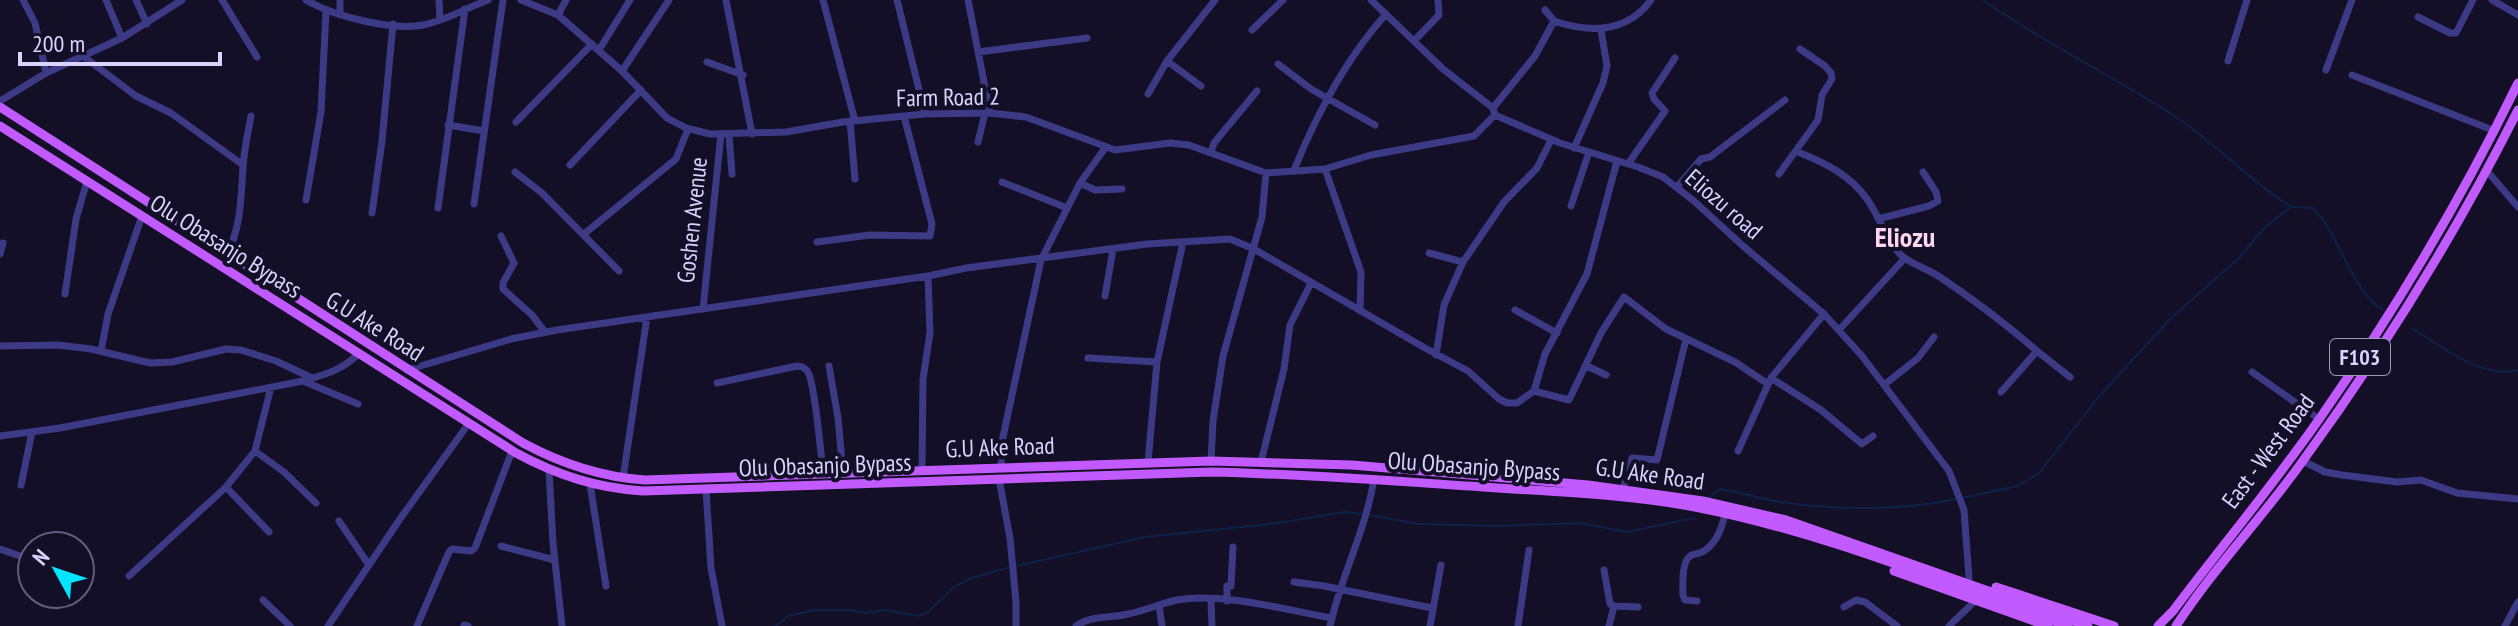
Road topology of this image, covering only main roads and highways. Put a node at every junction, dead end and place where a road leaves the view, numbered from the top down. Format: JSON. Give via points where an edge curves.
{"nodes":[{"id":1,"x":2518,"y":83,"type":"edge"},
{"id":2,"x":0,"y":107,"type":"edge"},
{"id":3,"x":2518,"y":110,"type":"edge"},
{"id":4,"x":0,"y":126,"type":"edge"},
{"id":5,"x":1857,"y":548,"type":"junction"},
{"id":6,"x":2086,"y":625,"type":"edge"},
{"id":7,"x":2048,"y":626,"type":"edge"},
{"id":8,"x":2068,"y":626,"type":"edge"},
{"id":9,"x":2114,"y":626,"type":"edge"},
{"id":10,"x":2158,"y":626,"type":"edge"},
{"id":11,"x":2177,"y":626,"type":"edge"}],
"edges":[{"from":1,"to":10,"type":"main road","name":"East - West Road","number":"F103","via":[[2398,300],[2319,419]]},
{"from":2,"to":5,"type":"main road","name":"G.U Ake Road","via":[[407,370],[575,468],[645,480],[1148,462],[1364,466],[1703,501],[1764,515]]},
{"from":3,"to":11,"type":"main road","name":"East - West Road","number":"F103","via":[[2436,262],[2303,461]]},
{"from":4,"to":5,"type":"main road","name":"Olu Obasanjo Bypass","via":[[512,451],[590,484],[643,491],[1211,472],[1374,479],[1673,504]]},
{"from":5,"to":6,"type":"main road","name":"G.U Ake Road"},
{"from":5,"to":7,"type":"main road","via":[[1896,573]]},
{"from":5,"to":8,"type":"main road","name":"Olu Obasanjo Bypass"},
{"from":5,"to":9,"type":"main road"}]}
